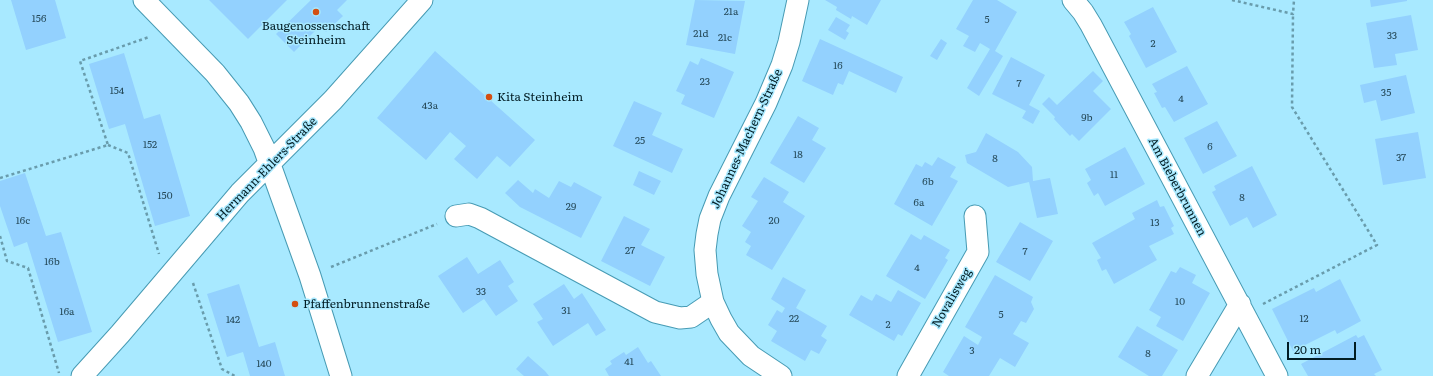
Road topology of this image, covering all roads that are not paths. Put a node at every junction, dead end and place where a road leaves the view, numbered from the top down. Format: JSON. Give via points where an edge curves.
{"nodes":[{"id":1,"x":144,"y":0,"type":"edge"},
{"id":2,"x":422,"y":0,"type":"edge"},
{"id":3,"x":798,"y":0,"type":"edge"},
{"id":4,"x":1073,"y":0,"type":"edge"},
{"id":5,"x":269,"y":163,"type":"junction"},
{"id":6,"x":456,"y":216,"type":"road end"},
{"id":7,"x":976,"y":216,"type":"dead end"},
{"id":8,"x":713,"y":302,"type":"junction"},
{"id":9,"x":1242,"y":308,"type":"junction"},
{"id":10,"x":82,"y":376,"type":"edge"},
{"id":11,"x":341,"y":376,"type":"edge"},
{"id":12,"x":781,"y":376,"type":"edge"},
{"id":13,"x":908,"y":376,"type":"edge"},
{"id":14,"x":1197,"y":376,"type":"edge"},
{"id":15,"x":1277,"y":376,"type":"edge"}],
"edges":[{"from":1,"to":5,"type":"street","via":[[215,73],[239,103],[252,122]]},
{"from":2,"to":5,"type":"street","name":"Hermann-Ehlers-Straße","via":[[333,100]]},
{"from":3,"to":8,"type":"street","name":"Johannes-Machern-Straße","via":[[789,42],[775,84],[710,219],[705,250]]},
{"from":4,"to":9,"type":"street","name":"Am Bieberbrunnen","via":[[1091,25]]},
{"from":5,"to":10,"type":"street","name":"Hermann-Ehlers-Straße","via":[[240,193]]},
{"from":5,"to":11,"type":"street","via":[[310,276]]},
{"from":6,"to":8,"type":"street","via":[[469,214],[480,218],[655,312],[680,318],[691,317]]},
{"from":7,"to":13,"type":"street","name":"Novalisweg","via":[[978,252]]},
{"from":8,"to":12,"type":"street","name":"Johannes-Machern-Straße","via":[[729,333],[738,344]]},
{"from":9,"to":14,"type":"street"},
{"from":9,"to":15,"type":"street","name":"Am Bieberbrunnen"}]}
